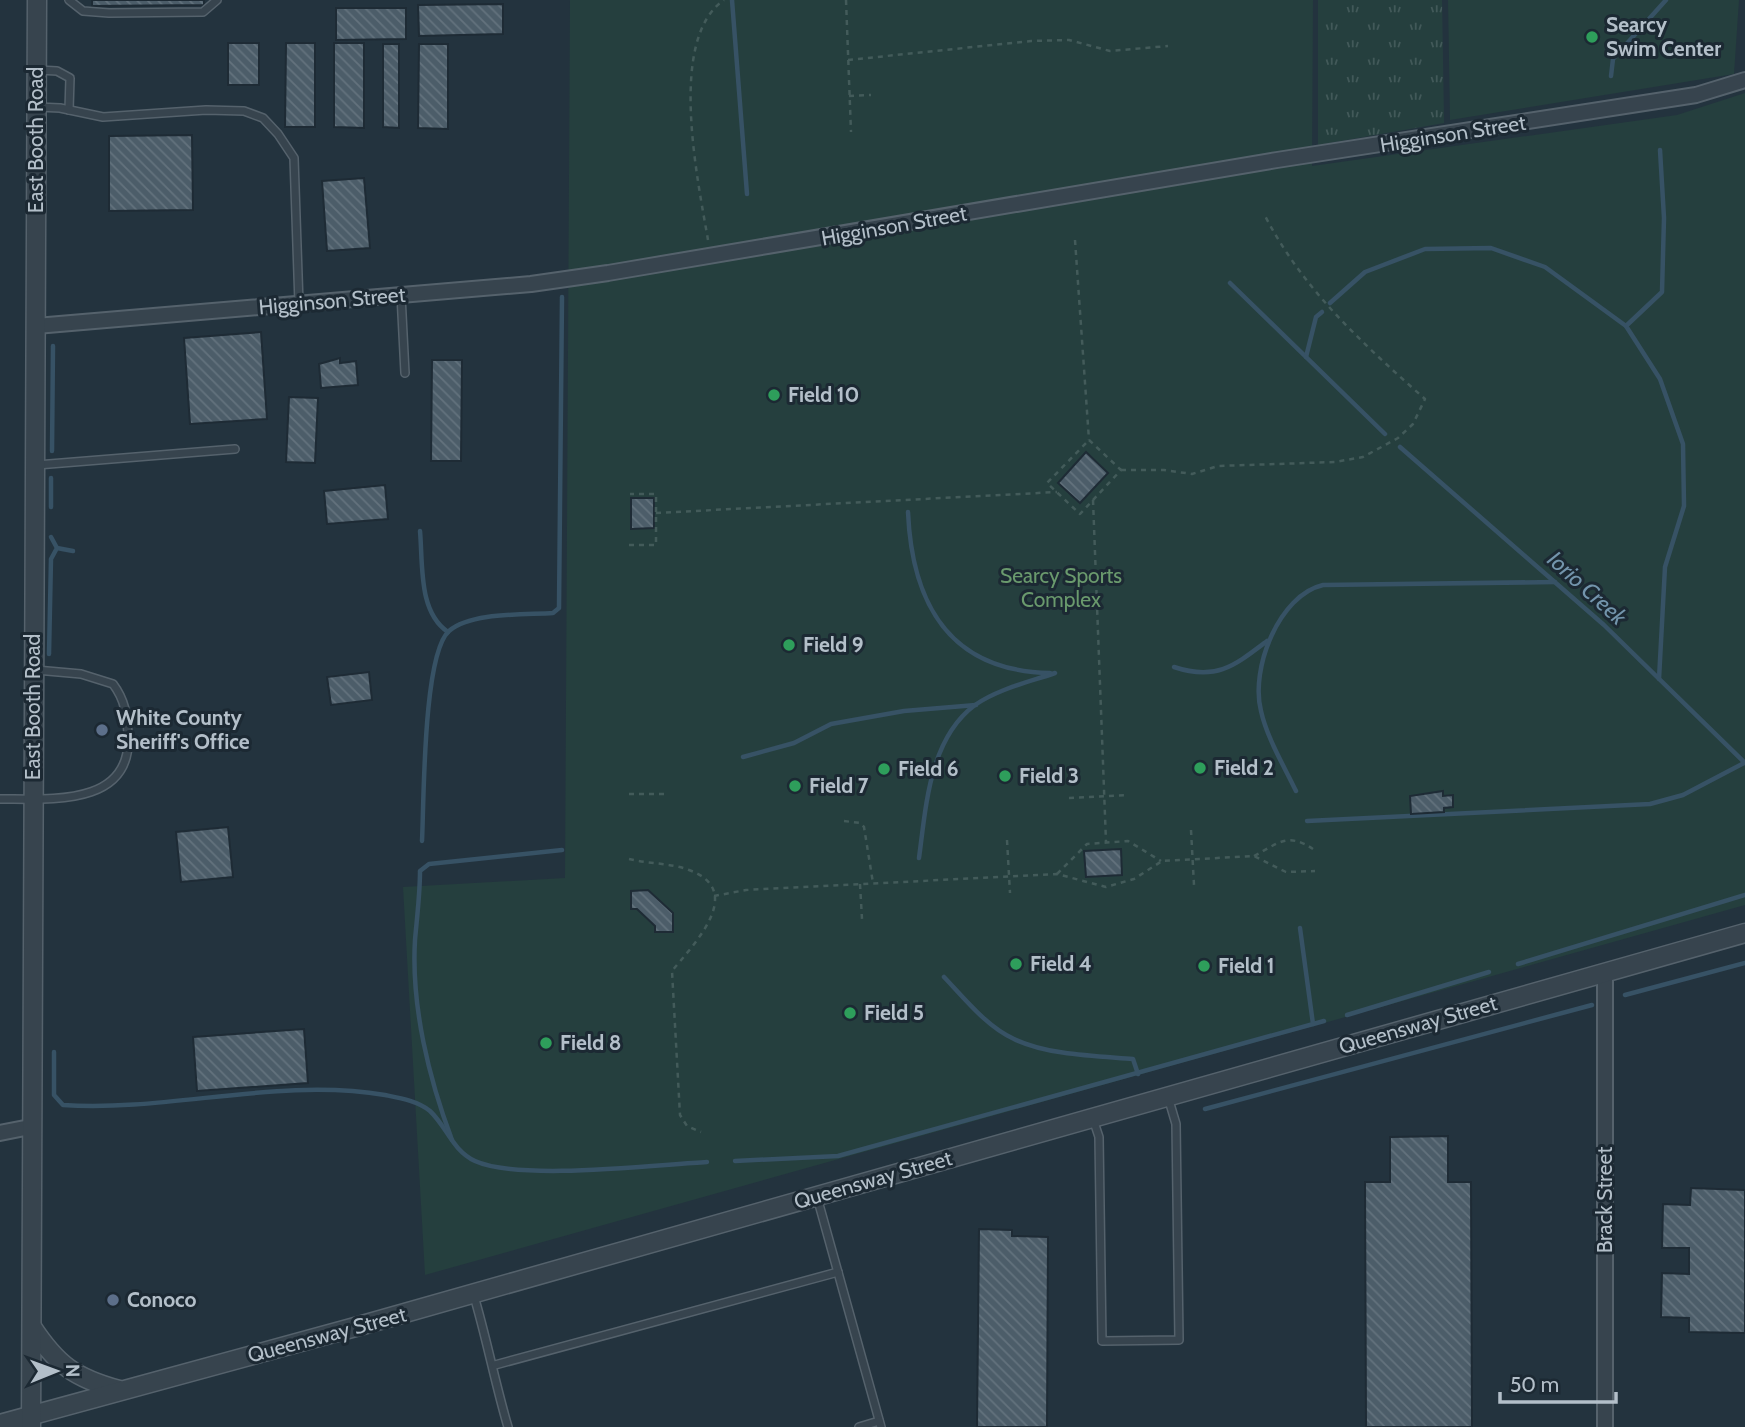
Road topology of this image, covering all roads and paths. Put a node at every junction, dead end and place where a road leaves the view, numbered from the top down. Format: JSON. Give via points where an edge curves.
{"nodes":[{"id":1,"x":37,"y":0,"type":"edge"},
{"id":2,"x":69,"y":0,"type":"edge"},
{"id":3,"x":217,"y":0,"type":"edge"},
{"id":4,"x":724,"y":0,"type":"edge"},
{"id":5,"x":846,"y":0,"type":"edge"},
{"id":6,"x":1168,"y":46,"type":"dead end"},
{"id":7,"x":848,"y":60,"type":"junction"},
{"id":8,"x":37,"y":70,"type":"junction"},
{"id":9,"x":1745,"y":80,"type":"edge"},
{"id":10,"x":849,"y":96,"type":"junction"},
{"id":11,"x":872,"y":96,"type":"dead end"},
{"id":12,"x":37,"y":107,"type":"junction"},
{"id":13,"x":68,"y":110,"type":"junction"},
{"id":14,"x":851,"y":132,"type":"dead end"},
{"id":15,"x":1264,"y":214,"type":"dead end"},
{"id":16,"x":1075,"y":240,"type":"dead end"},
{"id":17,"x":711,"y":257,"type":"junction"},
{"id":18,"x":401,"y":295,"type":"junction"},
{"id":19,"x":299,"y":304,"type":"junction"},
{"id":20,"x":36,"y":326,"type":"junction"},
{"id":21,"x":405,"y":373,"type":"dead end"},
{"id":22,"x":1089,"y":440,"type":"junction"},
{"id":23,"x":235,"y":449,"type":"dead end"},
{"id":24,"x":35,"y":465,"type":"junction"},
{"id":25,"x":1121,"y":470,"type":"junction"},
{"id":26,"x":1057,"y":492,"type":"junction"},
{"id":27,"x":630,"y":494,"type":"dead end"},
{"id":28,"x":1093,"y":500,"type":"junction"},
{"id":29,"x":656,"y":513,"type":"junction"},
{"id":30,"x":629,"y":545,"type":"dead end"},
{"id":31,"x":33,"y":670,"type":"junction"},
{"id":32,"x":629,"y":794,"type":"dead end"},
{"id":33,"x":666,"y":794,"type":"dead end"},
{"id":34,"x":1127,"y":795,"type":"dead end"},
{"id":35,"x":1104,"y":796,"type":"junction"},
{"id":36,"x":0,"y":799,"type":"edge"},
{"id":37,"x":33,"y":799,"type":"junction"},
{"id":38,"x":1069,"y":799,"type":"dead end"},
{"id":39,"x":844,"y":821,"type":"dead end"},
{"id":40,"x":1191,"y":830,"type":"dead end"},
{"id":41,"x":1007,"y":840,"type":"dead end"},
{"id":42,"x":1106,"y":842,"type":"junction"},
{"id":43,"x":1313,"y":849,"type":"dead end"},
{"id":44,"x":1254,"y":856,"type":"junction"},
{"id":45,"x":629,"y":859,"type":"dead end"},
{"id":46,"x":1192,"y":859,"type":"junction"},
{"id":47,"x":1161,"y":861,"type":"junction"},
{"id":48,"x":1315,"y":871,"type":"dead end"},
{"id":49,"x":1057,"y":874,"type":"junction"},
{"id":50,"x":1009,"y":876,"type":"junction"},
{"id":51,"x":873,"y":883,"type":"junction"},
{"id":52,"x":860,"y":884,"type":"junction"},
{"id":53,"x":1194,"y":885,"type":"dead end"},
{"id":54,"x":1010,"y":893,"type":"dead end"},
{"id":55,"x":714,"y":895,"type":"junction"},
{"id":56,"x":862,"y":919,"type":"dead end"},
{"id":57,"x":1745,"y":933,"type":"edge"},
{"id":58,"x":1605,"y":972,"type":"junction"},
{"id":59,"x":1167,"y":1097,"type":"junction"},
{"id":60,"x":1093,"y":1118,"type":"junction"},
{"id":61,"x":30,"y":1127,"type":"junction"},
{"id":62,"x":701,"y":1132,"type":"dead end"},
{"id":63,"x":0,"y":1133,"type":"edge"},
{"id":64,"x":817,"y":1196,"type":"junction"},
{"id":65,"x":838,"y":1272,"type":"junction"},
{"id":66,"x":474,"y":1294,"type":"junction"},
{"id":67,"x":32,"y":1327,"type":"junction"},
{"id":68,"x":495,"y":1365,"type":"junction"},
{"id":69,"x":122,"y":1391,"type":"junction"},
{"id":70,"x":32,"y":1420,"type":"edge"},
{"id":71,"x":0,"y":1424,"type":"edge"},
{"id":72,"x":880,"y":1424,"type":"edge"},
{"id":73,"x":508,"y":1427,"type":"edge"},
{"id":74,"x":859,"y":1427,"type":"edge"},
{"id":75,"x":1605,"y":1427,"type":"edge"}],
"edges":[{"from":1,"to":8,"type":"street","name":"East Booth Road"},
{"from":2,"to":3,"type":"lane","via":[[83,11],[109,13],[203,12]]},
{"from":4,"to":17,"type":"path","via":[[712,8],[698,37],[690,87]]},
{"from":5,"to":7,"type":"path"},
{"from":6,"to":7,"type":"path","via":[[1110,51],[1069,40],[1031,41]]},
{"from":7,"to":10,"type":"path"},
{"from":8,"to":12,"type":"street","name":"East Booth Road"},
{"from":8,"to":13,"type":"lane","via":[[57,71],[70,78]]},
{"from":9,"to":17,"type":"street","name":"Higginson Street","via":[[1696,95],[1277,160]]},
{"from":10,"to":11,"type":"path"},
{"from":10,"to":14,"type":"path"},
{"from":12,"to":13,"type":"lane"},
{"from":12,"to":20,"type":"street","name":"East Booth Road"},
{"from":13,"to":19,"type":"lane","via":[[103,117],[244,111],[263,118],[294,158]]},
{"from":15,"to":25,"type":"path","via":[[1278,241],[1329,310],[1425,399],[1413,424],[1375,451],[1344,460],[1218,466],[1185,475]]},
{"from":16,"to":22,"type":"path"},
{"from":17,"to":18,"type":"street","name":"Higginson Street","via":[[531,284]]},
{"from":18,"to":19,"type":"street","name":"Higginson Street"},
{"from":18,"to":21,"type":"lane"},
{"from":19,"to":20,"type":"street","name":"Higginson Street"},
{"from":20,"to":24,"type":"street","name":"East Booth Road"},
{"from":22,"to":25,"type":"path"},
{"from":22,"to":26,"type":"path","via":[[1048,483]]},
{"from":23,"to":24,"type":"lane"},
{"from":24,"to":31,"type":"street","name":"East Booth Road"},
{"from":25,"to":28,"type":"path"},
{"from":26,"to":28,"type":"path","via":[[1080,514]]},
{"from":26,"to":29,"type":"path"},
{"from":27,"to":29,"type":"path","via":[[656,494]]},
{"from":28,"to":35,"type":"path"},
{"from":29,"to":30,"type":"path","via":[[656,545]]},
{"from":31,"to":37,"type":"street","name":"East Booth Road"},
{"from":31,"to":37,"type":"lane","via":[[81,674],[113,684],[127,713],[128,740],[123,768],[103,789],[74,797]]},
{"from":32,"to":33,"type":"path"},
{"from":34,"to":35,"type":"path"},
{"from":35,"to":38,"type":"path"},
{"from":35,"to":42,"type":"path"},
{"from":36,"to":37,"type":"lane"},
{"from":37,"to":61,"type":"street","name":"East Booth Road"},
{"from":39,"to":51,"type":"path","via":[[864,827]]},
{"from":40,"to":46,"type":"path"},
{"from":41,"to":50,"type":"path"},
{"from":42,"to":47,"type":"path","via":[[1128,841]]},
{"from":42,"to":49,"type":"path","via":[[1087,844]]},
{"from":43,"to":44,"type":"path","via":[[1298,839],[1284,840]]},
{"from":44,"to":46,"type":"path"},
{"from":44,"to":48,"type":"path","via":[[1286,872]]},
{"from":45,"to":55,"type":"path","via":[[691,870],[709,884]]},
{"from":46,"to":47,"type":"path"},
{"from":46,"to":53,"type":"path"},
{"from":47,"to":49,"type":"path","via":[[1134,879],[1106,887]]},
{"from":49,"to":50,"type":"path"},
{"from":50,"to":51,"type":"path"},
{"from":50,"to":54,"type":"path"},
{"from":51,"to":52,"type":"path"},
{"from":52,"to":55,"type":"path"},
{"from":52,"to":56,"type":"path"},
{"from":55,"to":62,"type":"path","via":[[712,920],[672,971],[680,1115],[687,1126]]},
{"from":57,"to":58,"type":"street","name":"Queensway Street"},
{"from":58,"to":59,"type":"street","name":"Queensway Street"},
{"from":58,"to":75,"type":"street","name":"Brack Street"},
{"from":59,"to":60,"type":"street","name":"Queensway Street"},
{"from":59,"to":60,"type":"lane","via":[[1176,1124],[1179,1340],[1102,1341],[1099,1137]]},
{"from":60,"to":64,"type":"street","name":"Queensway Street"},
{"from":61,"to":63,"type":"street"},
{"from":61,"to":67,"type":"street","name":"East Booth Road"},
{"from":64,"to":65,"type":"lane"},
{"from":64,"to":66,"type":"street","name":"Queensway Street"},
{"from":65,"to":68,"type":"lane"},
{"from":65,"to":72,"type":"lane"},
{"from":66,"to":68,"type":"lane"},
{"from":66,"to":69,"type":"street","name":"Queensway Street"},
{"from":67,"to":69,"type":"street","via":[[68,1370]]},
{"from":67,"to":70,"type":"street","name":"East Booth Road"},
{"from":68,"to":73,"type":"lane"},
{"from":69,"to":70,"type":"street","name":"Queensway Street"},
{"from":70,"to":71,"type":"street","name":"Queensway Street"},
{"from":72,"to":74,"type":"lane"}]}
